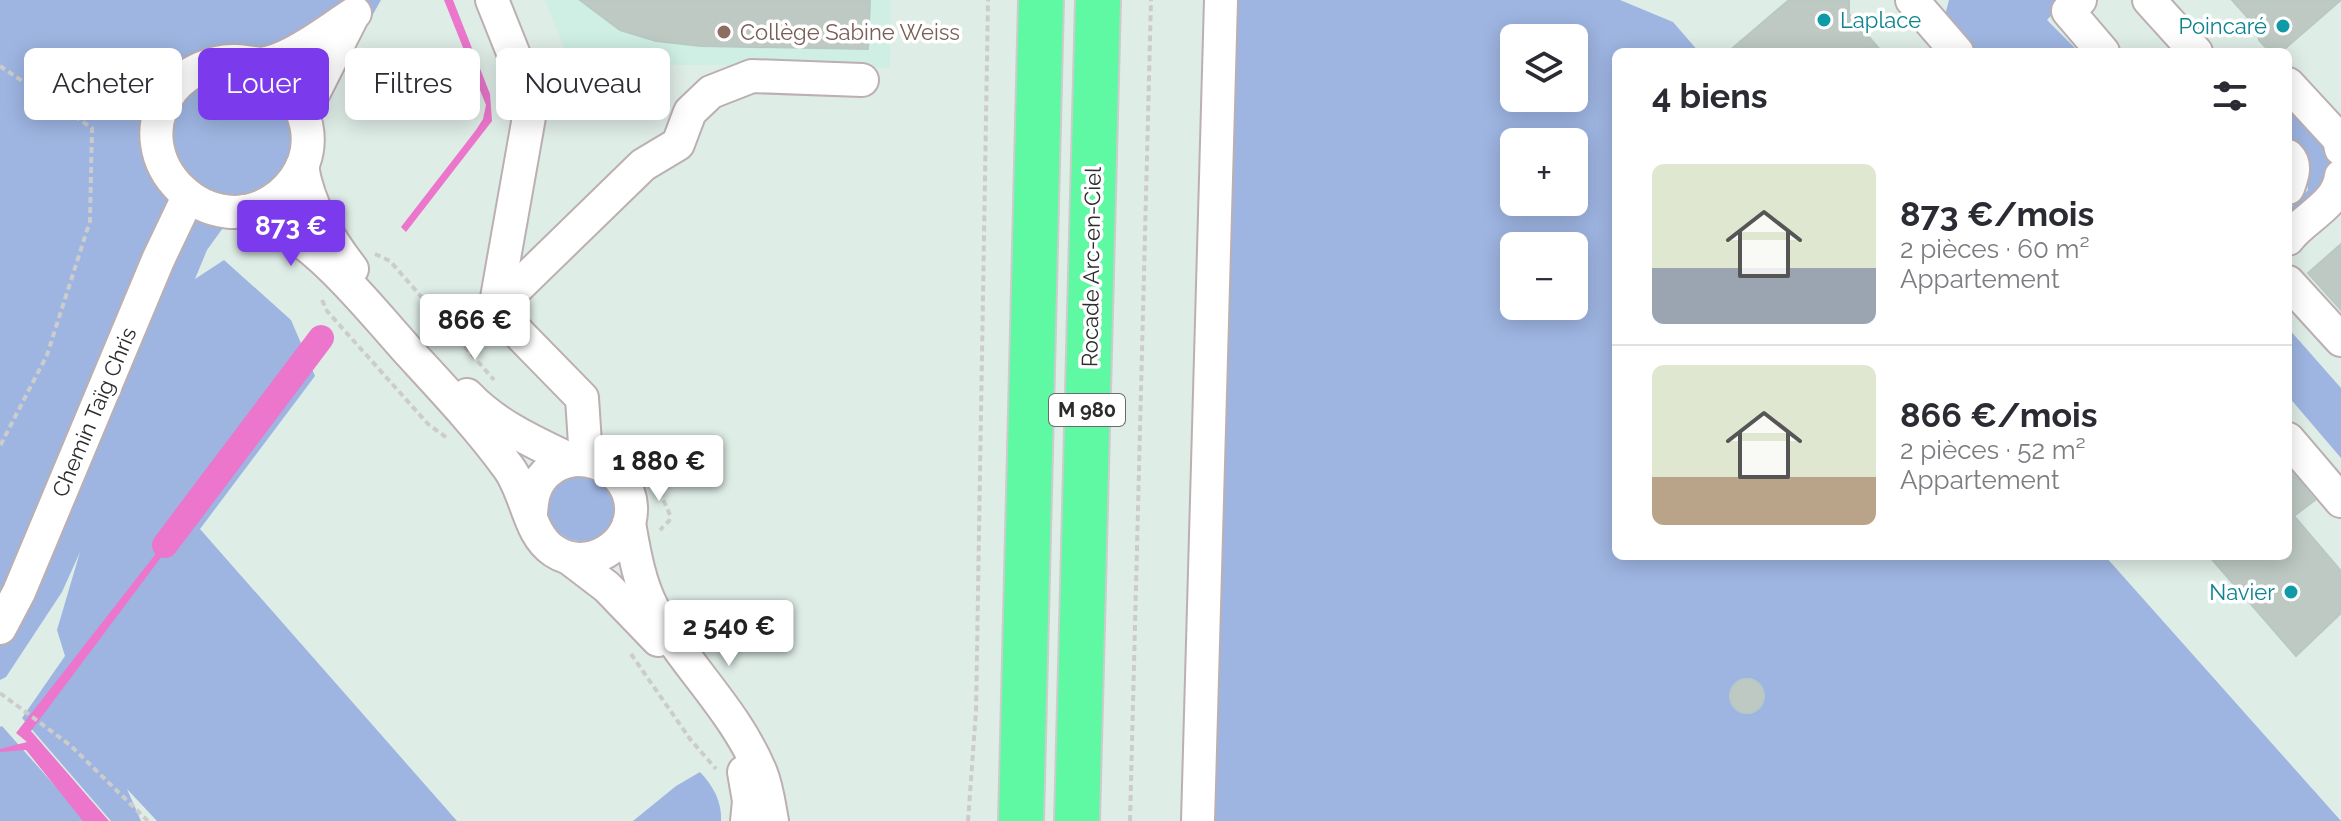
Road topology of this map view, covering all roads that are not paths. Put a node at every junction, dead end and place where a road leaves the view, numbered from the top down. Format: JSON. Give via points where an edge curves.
{"nodes":[{"id":1,"x":492,"y":0,"type":"edge"},
{"id":2,"x":1041,"y":0,"type":"edge"},
{"id":3,"x":1098,"y":0,"type":"edge"},
{"id":4,"x":1221,"y":0,"type":"edge"},
{"id":5,"x":2080,"y":0,"type":"edge"},
{"id":6,"x":2149,"y":0,"type":"edge"},
{"id":7,"x":1919,"y":2,"type":"edge"},
{"id":8,"x":359,"y":6,"type":"edge"},
{"id":9,"x":301,"y":48,"type":"edge"},
{"id":10,"x":1954,"y":48,"type":"edge"},
{"id":11,"x":2100,"y":48,"type":"edge"},
{"id":12,"x":2192,"y":48,"type":"edge"},
{"id":13,"x":329,"y":64,"type":"edge"},
{"id":14,"x":198,"y":70,"type":"edge"},
{"id":15,"x":862,"y":80,"type":"dead end"},
{"id":16,"x":2292,"y":88,"type":"edge"},
{"id":17,"x":305,"y":120,"type":"edge"},
{"id":18,"x":2341,"y":149,"type":"edge"},
{"id":19,"x":302,"y":166,"type":"junction"},
{"id":20,"x":2341,"y":176,"type":"edge"},
{"id":21,"x":188,"y":197,"type":"junction"},
{"id":22,"x":245,"y":211,"type":"junction"},
{"id":23,"x":2292,"y":235,"type":"edge"},
{"id":24,"x":364,"y":276,"type":"junction"},
{"id":25,"x":2292,"y":286,"type":"edge"},
{"id":26,"x":495,"y":309,"type":"junction"},
{"id":27,"x":2341,"y":340,"type":"edge"},
{"id":28,"x":2292,"y":444,"type":"edge"},
{"id":29,"x":581,"y":451,"type":"junction"},
{"id":30,"x":2341,"y":501,"type":"edge"},
{"id":31,"x":531,"y":513,"type":"junction"},
{"id":32,"x":629,"y":523,"type":"junction"},
{"id":33,"x":569,"y":558,"type":"junction"},
{"id":34,"x":0,"y":628,"type":"edge"},
{"id":35,"x":747,"y":821,"type":"edge"},
{"id":36,"x":772,"y":821,"type":"edge"},
{"id":37,"x":1021,"y":821,"type":"edge"},
{"id":38,"x":1077,"y":821,"type":"edge"},
{"id":39,"x":1198,"y":821,"type":"edge"}],
"edges":[{"from":1,"to":26,"type":"street","via":[[532,100]]},
{"from":2,"to":37,"type":"highway","number":"M 980"},
{"from":3,"to":38,"type":"highway","name":"Rocade Arc-en-Ciel","number":"M 980"},
{"from":4,"to":39,"type":"street"},
{"from":5,"to":11,"type":"street","via":[[2068,11]]},
{"from":6,"to":12,"type":"street"},
{"from":7,"to":10,"type":"street"},
{"from":8,"to":9,"type":"street"},
{"from":8,"to":13,"type":"street"},
{"from":14,"to":21,"type":"street","via":[[172,90],[157,135],[165,169]]},
{"from":15,"to":26,"type":"street","via":[[752,76],[711,92],[690,112],[678,144],[643,165]]},
{"from":16,"to":18,"type":"street","via":[[2339,139]]},
{"from":17,"to":19,"type":"street"},
{"from":19,"to":22,"type":"street","via":[[279,195]]},
{"from":19,"to":24,"type":"street","via":[[313,207],[332,243]]},
{"from":20,"to":23,"type":"street","via":[[2328,203]]},
{"from":21,"to":22,"type":"street","via":[[224,211]]},
{"from":21,"to":34,"type":"street","name":"Chemin Taïg Chris"},
{"from":22,"to":24,"type":"street","via":[[268,218]]},
{"from":24,"to":29,"type":"street","via":[[472,401],[528,440]]},
{"from":24,"to":31,"type":"street","via":[[508,466]]},
{"from":25,"to":27,"type":"street"},
{"from":26,"to":29,"type":"street","via":[[582,398]]},
{"from":28,"to":30,"type":"street"},
{"from":29,"to":31,"type":"street","via":[[541,479],[532,495]]},
{"from":29,"to":32,"type":"street","via":[[627,489]]},
{"from":31,"to":33,"type":"street","via":[[543,542]]},
{"from":32,"to":33,"type":"street","via":[[606,553]]},
{"from":32,"to":36,"type":"street","via":[[650,604],[739,730],[763,775]]},
{"from":33,"to":35,"type":"street","via":[[607,587],[663,644],[721,724],[745,775]]}]}
